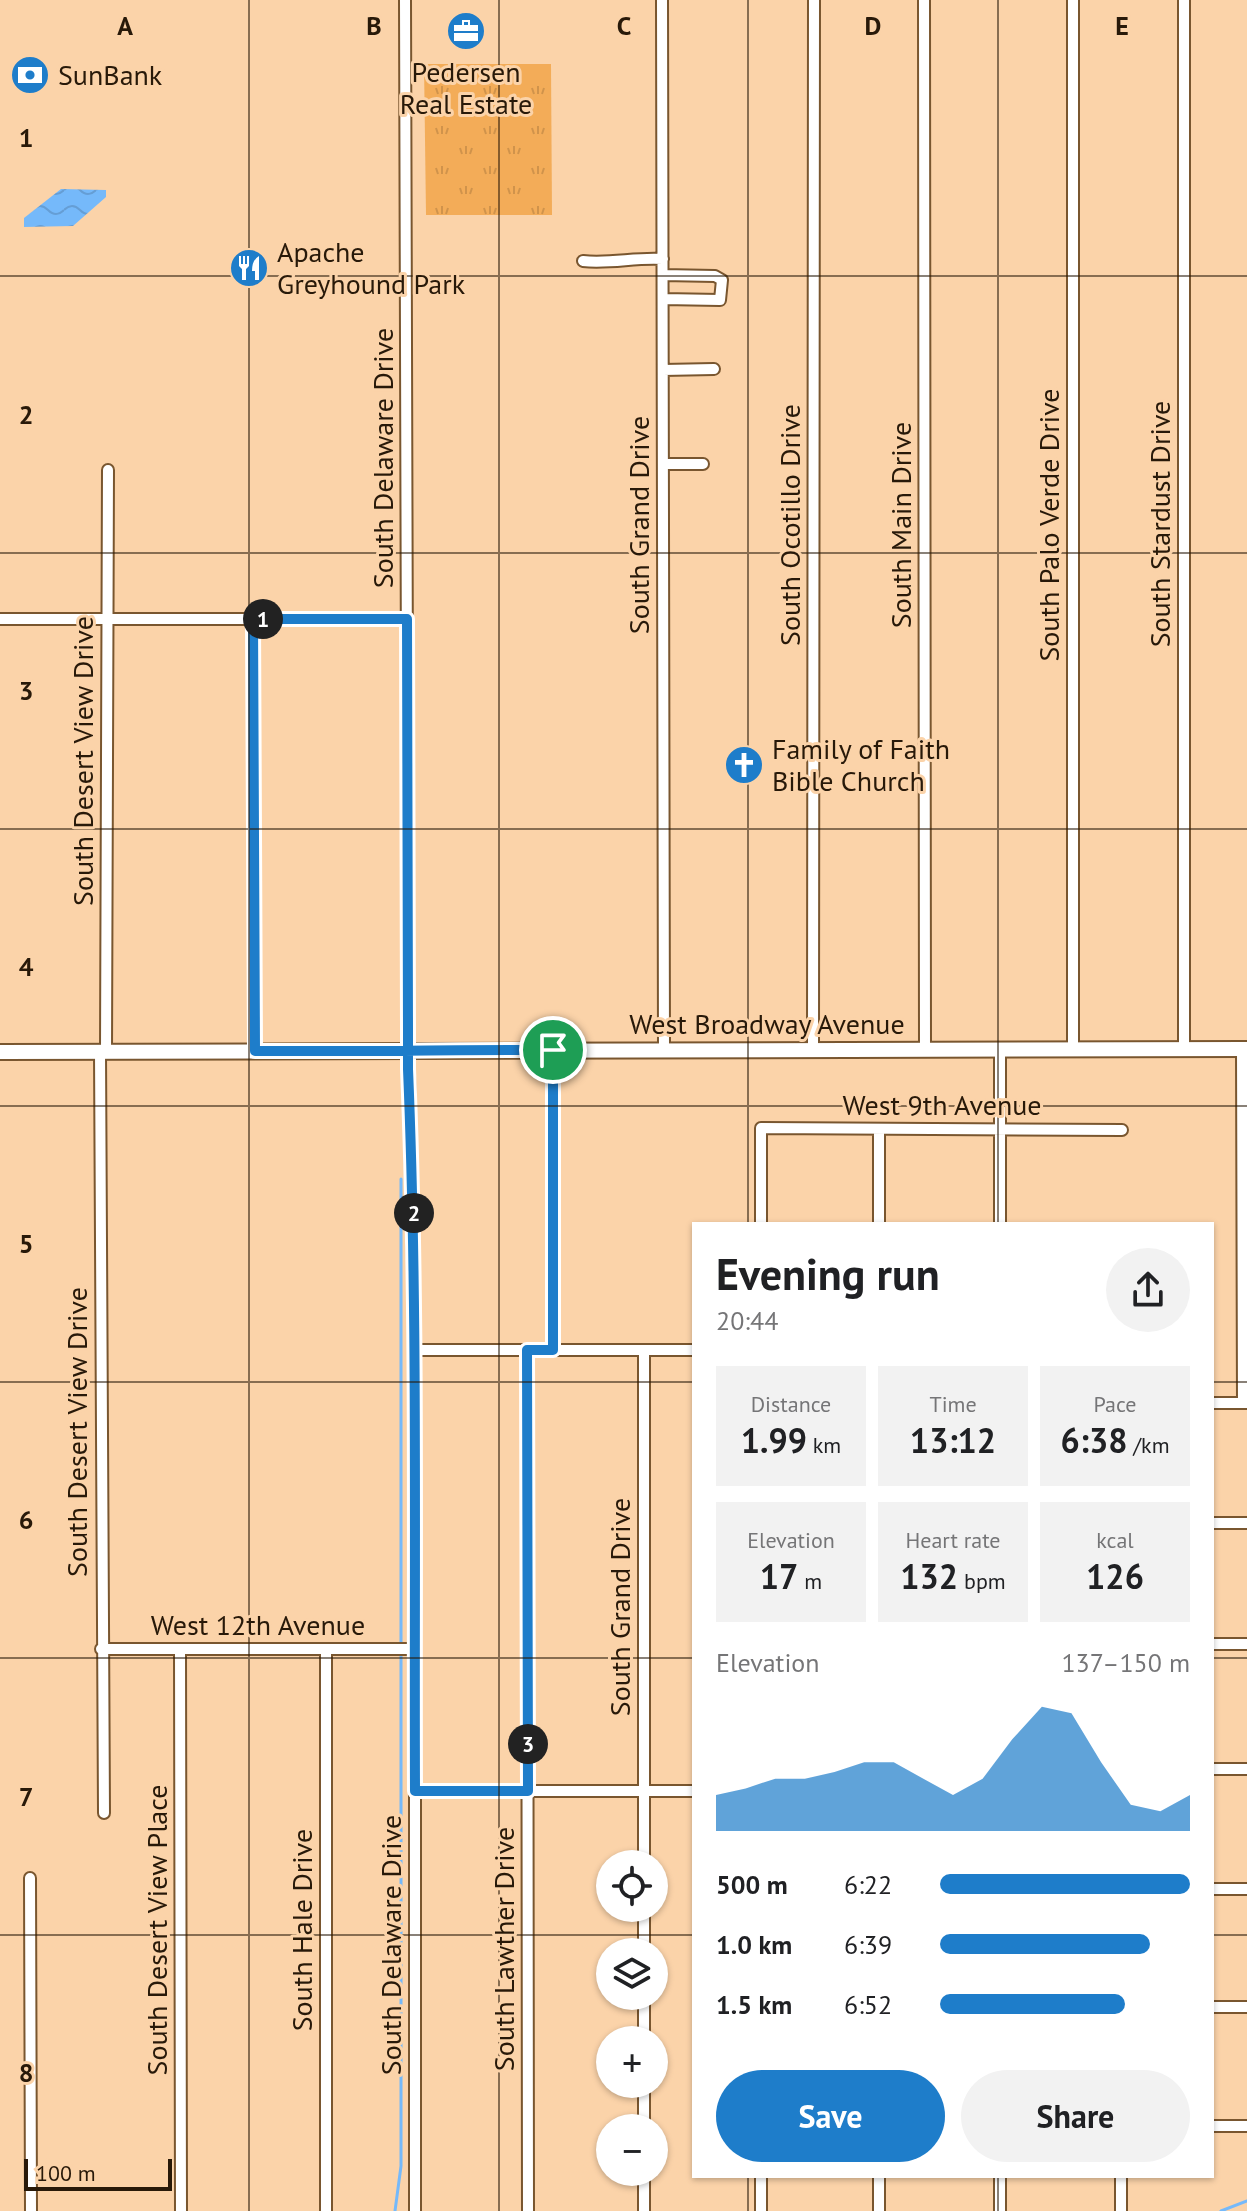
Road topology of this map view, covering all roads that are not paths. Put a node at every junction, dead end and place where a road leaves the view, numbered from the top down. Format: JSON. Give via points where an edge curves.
{"nodes":[{"id":1,"x":405,"y":0,"type":"edge"},
{"id":2,"x":662,"y":0,"type":"edge"},
{"id":3,"x":814,"y":0,"type":"edge"},
{"id":4,"x":924,"y":0,"type":"edge"},
{"id":5,"x":1073,"y":0,"type":"edge"},
{"id":6,"x":1184,"y":0,"type":"edge"},
{"id":7,"x":663,"y":259,"type":"junction"},
{"id":8,"x":583,"y":261,"type":"dead end"},
{"id":9,"x":663,"y":275,"type":"junction"},
{"id":10,"x":663,"y":299,"type":"junction"},
{"id":11,"x":714,"y":369,"type":"dead end"},
{"id":12,"x":663,"y":370,"type":"junction"},
{"id":13,"x":663,"y":464,"type":"junction"},
{"id":14,"x":703,"y":464,"type":"dead end"},
{"id":15,"x":108,"y":470,"type":"dead end"},
{"id":16,"x":0,"y":619,"type":"edge"},
{"id":17,"x":107,"y":619,"type":"junction"},
{"id":18,"x":253,"y":619,"type":"junction"},
{"id":19,"x":407,"y":619,"type":"junction"},
{"id":20,"x":1000,"y":1049,"type":"junction"},
{"id":21,"x":1073,"y":1049,"type":"junction"},
{"id":22,"x":1184,"y":1049,"type":"junction"},
{"id":23,"x":1245,"y":1049,"type":"edge"},
{"id":24,"x":553,"y":1050,"type":"junction"},
{"id":25,"x":664,"y":1050,"type":"junction"},
{"id":26,"x":813,"y":1050,"type":"junction"},
{"id":27,"x":925,"y":1050,"type":"junction"},
{"id":28,"x":255,"y":1051,"type":"junction"},
{"id":29,"x":408,"y":1051,"type":"junction"},
{"id":30,"x":0,"y":1052,"type":"edge"},
{"id":31,"x":103,"y":1052,"type":"junction"},
{"id":32,"x":879,"y":1129,"type":"junction"},
{"id":33,"x":1000,"y":1129,"type":"junction"},
{"id":34,"x":1122,"y":1130,"type":"dead end"},
{"id":35,"x":761,"y":1222,"type":"edge"},
{"id":36,"x":879,"y":1222,"type":"edge"},
{"id":37,"x":1000,"y":1222,"type":"edge"},
{"id":38,"x":415,"y":1350,"type":"junction"},
{"id":39,"x":527,"y":1350,"type":"junction"},
{"id":40,"x":553,"y":1350,"type":"junction"},
{"id":41,"x":644,"y":1350,"type":"junction"},
{"id":42,"x":692,"y":1350,"type":"edge"},
{"id":43,"x":1214,"y":1403,"type":"edge"},
{"id":44,"x":1245,"y":1403,"type":"edge"},
{"id":45,"x":1214,"y":1523,"type":"edge"},
{"id":46,"x":1247,"y":1523,"type":"edge"},
{"id":47,"x":1214,"y":1644,"type":"edge"},
{"id":48,"x":1247,"y":1644,"type":"edge"},
{"id":49,"x":101,"y":1649,"type":"junction"},
{"id":50,"x":180,"y":1649,"type":"junction"},
{"id":51,"x":326,"y":1649,"type":"junction"},
{"id":52,"x":405,"y":1649,"type":"junction"},
{"id":53,"x":1214,"y":1769,"type":"edge"},
{"id":54,"x":1247,"y":1769,"type":"edge"},
{"id":55,"x":415,"y":1791,"type":"junction"},
{"id":56,"x":528,"y":1791,"type":"junction"},
{"id":57,"x":644,"y":1791,"type":"junction"},
{"id":58,"x":692,"y":1791,"type":"edge"},
{"id":59,"x":104,"y":1813,"type":"dead end"},
{"id":60,"x":644,"y":1850,"type":"edge"},
{"id":61,"x":30,"y":1878,"type":"dead end"},
{"id":62,"x":1214,"y":1889,"type":"edge"},
{"id":63,"x":1247,"y":1889,"type":"edge"},
{"id":64,"x":1214,"y":2007,"type":"edge"},
{"id":65,"x":1247,"y":2007,"type":"edge"},
{"id":66,"x":1214,"y":2126,"type":"edge"},
{"id":67,"x":1247,"y":2126,"type":"edge"},
{"id":68,"x":761,"y":2178,"type":"edge"},
{"id":69,"x":879,"y":2178,"type":"edge"},
{"id":70,"x":1000,"y":2178,"type":"edge"},
{"id":71,"x":1121,"y":2178,"type":"edge"},
{"id":72,"x":644,"y":2186,"type":"edge"},
{"id":73,"x":31,"y":2211,"type":"edge"},
{"id":74,"x":181,"y":2211,"type":"edge"},
{"id":75,"x":326,"y":2211,"type":"edge"},
{"id":76,"x":415,"y":2211,"type":"edge"},
{"id":77,"x":528,"y":2211,"type":"edge"},
{"id":78,"x":644,"y":2211,"type":"edge"},
{"id":79,"x":761,"y":2211,"type":"edge"},
{"id":80,"x":879,"y":2211,"type":"edge"},
{"id":81,"x":1000,"y":2211,"type":"edge"},
{"id":82,"x":1121,"y":2211,"type":"edge"}],
"edges":[{"from":1,"to":19,"type":"street","name":"South Delaware Drive"},
{"from":2,"to":7,"type":"street","name":"South Grand Drive"},
{"from":3,"to":26,"type":"street","name":"South Ocotillo Drive"},
{"from":4,"to":27,"type":"street","name":"South Main Drive"},
{"from":5,"to":21,"type":"street","name":"South Palo Verde Drive"},
{"from":6,"to":22,"type":"street","name":"South Stardust Drive"},
{"from":7,"to":8,"type":"street"},
{"from":7,"to":9,"type":"street","name":"South Grand Drive"},
{"from":9,"to":10,"type":"street","name":"South Grand Drive"},
{"from":9,"to":10,"type":"street","via":[[722,280],[720,300]]},
{"from":10,"to":12,"type":"street","name":"South Grand Drive"},
{"from":11,"to":12,"type":"street"},
{"from":12,"to":13,"type":"street","name":"South Grand Drive"},
{"from":13,"to":14,"type":"street"},
{"from":13,"to":25,"type":"street","name":"South Grand Drive"},
{"from":15,"to":17,"type":"street","name":"South Desert View Drive"},
{"from":16,"to":17,"type":"street"},
{"from":17,"to":18,"type":"street"},
{"from":17,"to":31,"type":"street","name":"South Desert View Drive"},
{"from":18,"to":19,"type":"street"},
{"from":18,"to":28,"type":"street"},
{"from":19,"to":29,"type":"street","name":"South Delaware Drive"},
{"from":20,"to":21,"type":"main road","name":"West Broadway Avenue"},
{"from":20,"to":27,"type":"main road","name":"West Broadway Avenue"},
{"from":20,"to":33,"type":"street"},
{"from":21,"to":22,"type":"main road","name":"West Broadway Avenue"},
{"from":22,"to":23,"type":"main road","name":"West Broadway Avenue"},
{"from":23,"to":44,"type":"street"},
{"from":24,"to":25,"type":"main road","name":"West Broadway Avenue"},
{"from":24,"to":29,"type":"main road","name":"West Broadway Avenue"},
{"from":24,"to":40,"type":"street"},
{"from":25,"to":26,"type":"main road","name":"West Broadway Avenue"},
{"from":26,"to":27,"type":"main road","name":"West Broadway Avenue"},
{"from":28,"to":29,"type":"main road","name":"West Broadway Avenue"},
{"from":28,"to":31,"type":"main road","name":"West Broadway Avenue"},
{"from":29,"to":38,"type":"street","name":"South Delaware Drive"},
{"from":30,"to":31,"type":"main road","name":"West Broadway Avenue"},
{"from":31,"to":49,"type":"street","name":"South Desert View Drive"},
{"from":32,"to":33,"type":"street","name":"West 9th Avenue"},
{"from":32,"to":35,"type":"street","name":"West 9th Avenue","via":[[761,1128]]},
{"from":32,"to":36,"type":"street"},
{"from":33,"to":34,"type":"street","name":"West 9th Avenue"},
{"from":33,"to":37,"type":"street"},
{"from":38,"to":39,"type":"street"},
{"from":38,"to":52,"type":"street","name":"South Delaware Drive"},
{"from":39,"to":40,"type":"street"},
{"from":39,"to":56,"type":"street","name":"South Lawther Drive"},
{"from":40,"to":41,"type":"street"},
{"from":41,"to":42,"type":"street"},
{"from":41,"to":57,"type":"street","name":"South Grand Drive"},
{"from":43,"to":44,"type":"street"},
{"from":45,"to":46,"type":"street"},
{"from":47,"to":48,"type":"street"},
{"from":49,"to":50,"type":"street","name":"West 12th Avenue"},
{"from":49,"to":59,"type":"street","name":"South Desert View Drive"},
{"from":50,"to":51,"type":"street","name":"West 12th Avenue"},
{"from":50,"to":74,"type":"street","name":"South Desert View Place"},
{"from":51,"to":52,"type":"street","name":"West 12th Avenue"},
{"from":51,"to":75,"type":"street","name":"South Hale Drive"},
{"from":52,"to":55,"type":"street","name":"South Delaware Drive"},
{"from":53,"to":54,"type":"street"},
{"from":55,"to":56,"type":"street"},
{"from":55,"to":76,"type":"street","name":"South Delaware Drive"},
{"from":56,"to":57,"type":"street"},
{"from":56,"to":77,"type":"street","name":"South Lawther Drive"},
{"from":57,"to":58,"type":"street"},
{"from":57,"to":60,"type":"street","name":"South Grand Drive"},
{"from":61,"to":73,"type":"street"},
{"from":62,"to":63,"type":"street"},
{"from":64,"to":65,"type":"street"},
{"from":66,"to":67,"type":"street"},
{"from":68,"to":79,"type":"street"},
{"from":69,"to":80,"type":"street"},
{"from":70,"to":81,"type":"street"},
{"from":71,"to":82,"type":"street"},
{"from":72,"to":78,"type":"street"}]}
